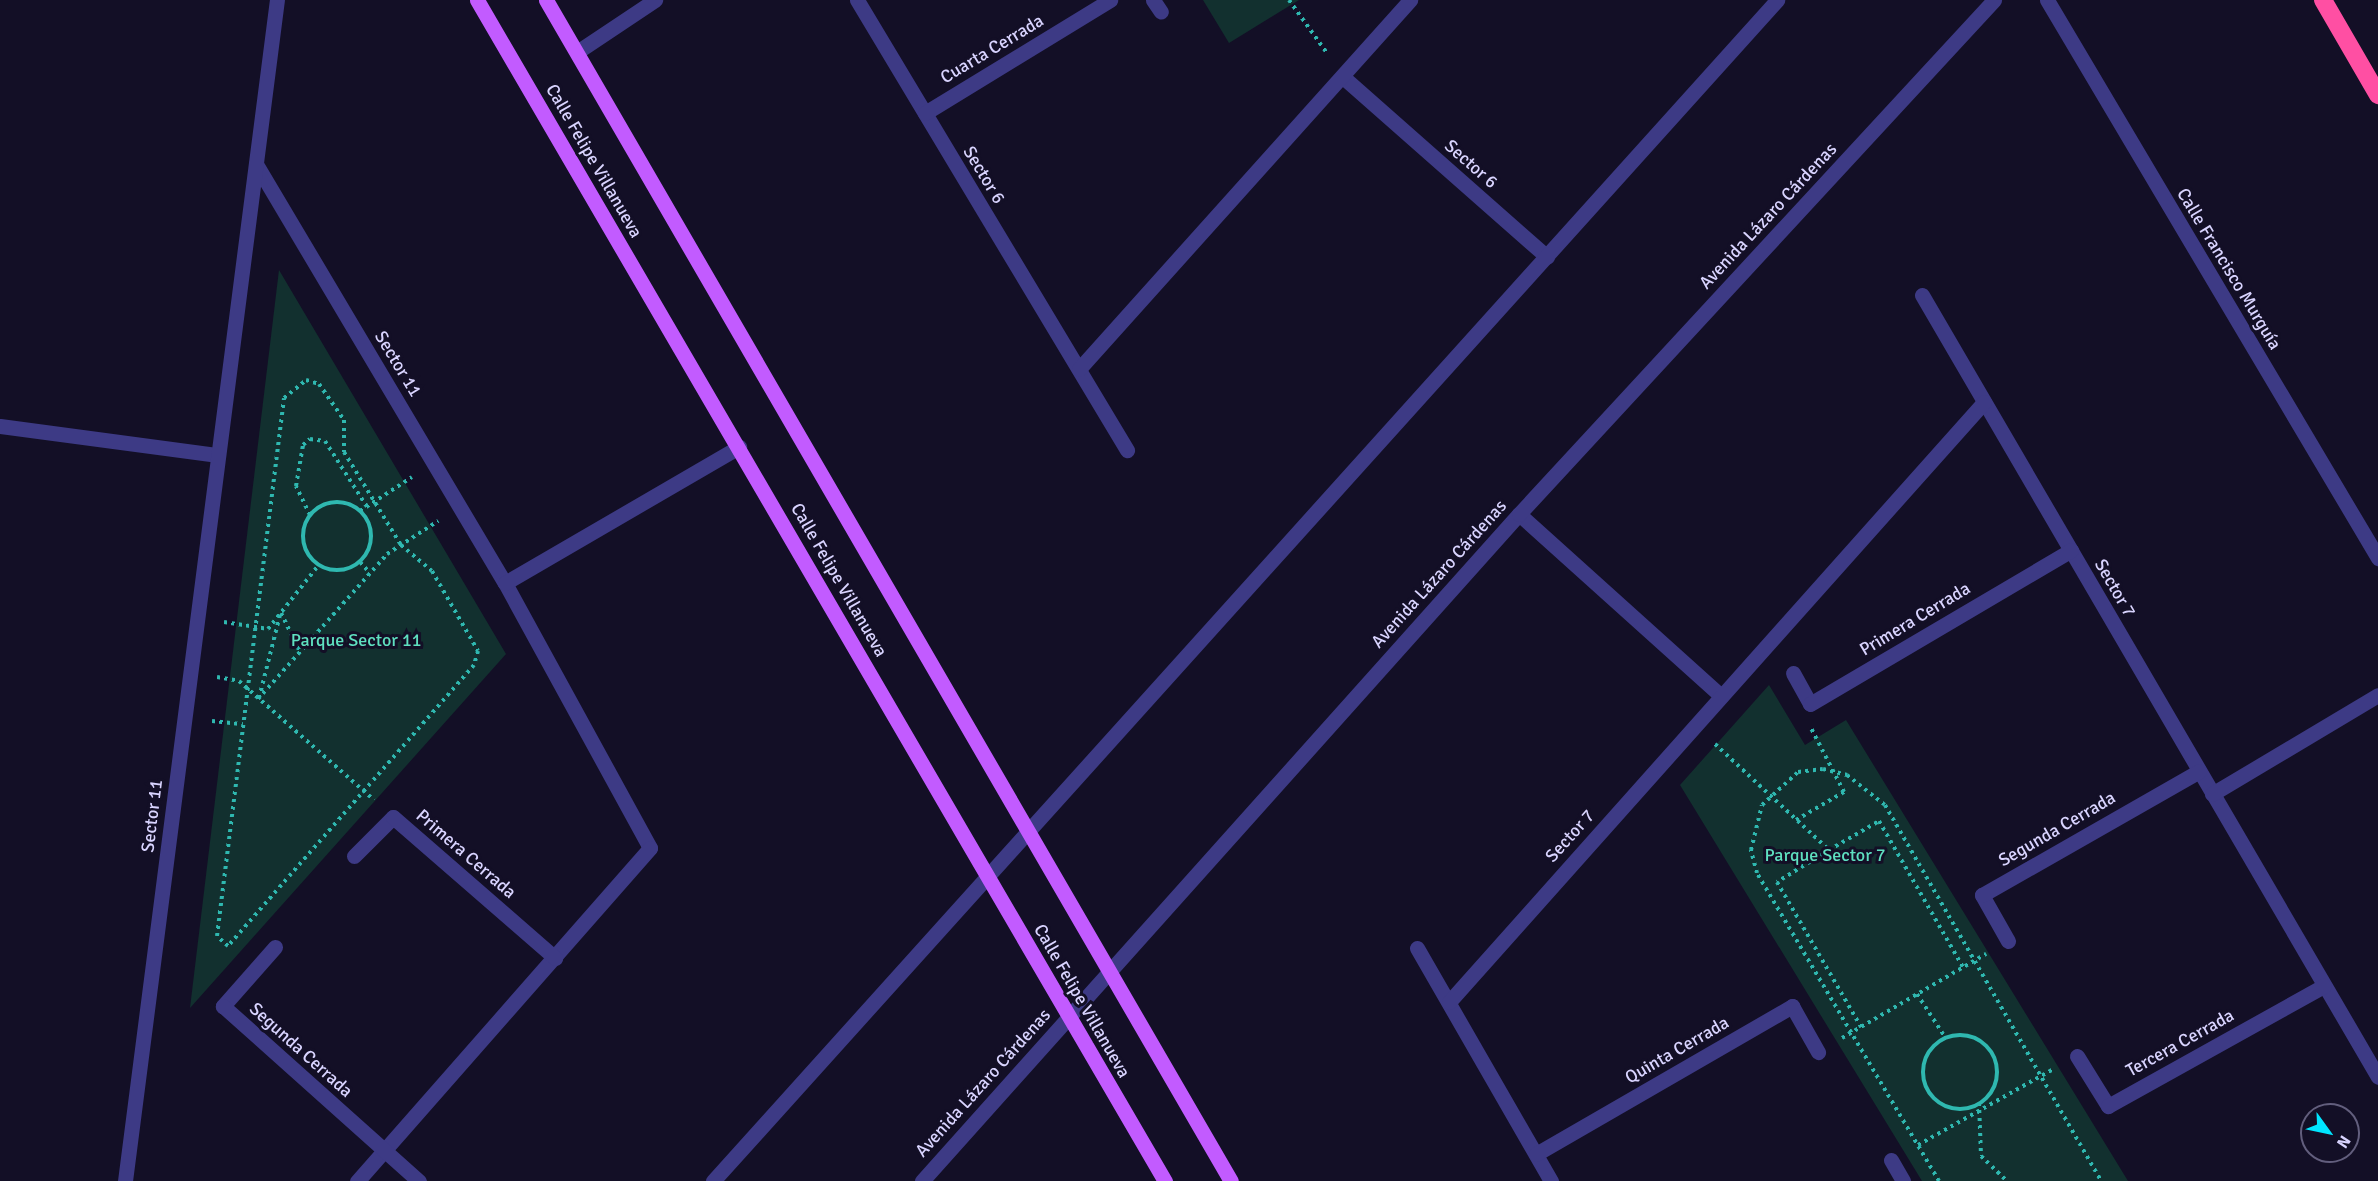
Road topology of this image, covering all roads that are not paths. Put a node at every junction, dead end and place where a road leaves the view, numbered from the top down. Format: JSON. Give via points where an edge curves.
{"nodes":[{"id":1,"x":277,"y":0,"type":"edge"},
{"id":2,"x":477,"y":0,"type":"edge"},
{"id":3,"x":546,"y":0,"type":"edge"},
{"id":4,"x":655,"y":0,"type":"edge"},
{"id":5,"x":857,"y":0,"type":"edge"},
{"id":6,"x":1110,"y":0,"type":"edge"},
{"id":7,"x":1410,"y":0,"type":"edge"},
{"id":8,"x":1777,"y":0,"type":"edge"},
{"id":9,"x":1994,"y":0,"type":"edge"},
{"id":10,"x":2047,"y":0,"type":"edge"},
{"id":11,"x":2323,"y":0,"type":"edge"},
{"id":12,"x":577,"y":52,"type":"junction"},
{"id":13,"x":1343,"y":77,"type":"junction"},
{"id":14,"x":2378,"y":95,"type":"edge"},
{"id":15,"x":925,"y":113,"type":"junction"},
{"id":16,"x":256,"y":164,"type":"junction"},
{"id":17,"x":1547,"y":257,"type":"junction"},
{"id":18,"x":1922,"y":295,"type":"dead end"},
{"id":19,"x":1078,"y":369,"type":"junction"},
{"id":20,"x":1984,"y":402,"type":"junction"},
{"id":21,"x":0,"y":426,"type":"edge"},
{"id":22,"x":739,"y":447,"type":"junction"},
{"id":23,"x":1127,"y":450,"type":"dead end"},
{"id":24,"x":218,"y":455,"type":"junction"},
{"id":25,"x":1519,"y":514,"type":"junction"},
{"id":26,"x":2071,"y":550,"type":"junction"},
{"id":27,"x":2378,"y":558,"type":"edge"},
{"id":28,"x":505,"y":583,"type":"junction"},
{"id":29,"x":1793,"y":673,"type":"dead end"},
{"id":30,"x":2378,"y":695,"type":"edge"},
{"id":31,"x":1721,"y":696,"type":"junction"},
{"id":32,"x":2199,"y":771,"type":"junction"},
{"id":33,"x":2212,"y":794,"type":"junction"},
{"id":34,"x":1031,"y":831,"type":"junction"},
{"id":35,"x":354,"y":856,"type":"dead end"},
{"id":36,"x":989,"y":877,"type":"junction"},
{"id":37,"x":2008,"y":941,"type":"road end"},
{"id":38,"x":275,"y":946,"type":"dead end"},
{"id":39,"x":1417,"y":948,"type":"dead end"},
{"id":40,"x":555,"y":958,"type":"junction"},
{"id":41,"x":1111,"y":968,"type":"junction"},
{"id":42,"x":2324,"y":986,"type":"junction"},
{"id":43,"x":1449,"y":1002,"type":"junction"},
{"id":44,"x":1068,"y":1018,"type":"junction"},
{"id":45,"x":1818,"y":1052,"type":"road end"},
{"id":46,"x":2077,"y":1056,"type":"road end"},
{"id":47,"x":2378,"y":1077,"type":"edge"},
{"id":48,"x":384,"y":1151,"type":"junction"},
{"id":49,"x":1536,"y":1154,"type":"junction"},
{"id":50,"x":1891,"y":1160,"type":"road end"},
{"id":51,"x":125,"y":1181,"type":"edge"},
{"id":52,"x":357,"y":1181,"type":"edge"},
{"id":53,"x":418,"y":1181,"type":"edge"},
{"id":54,"x":712,"y":1181,"type":"edge"},
{"id":55,"x":922,"y":1181,"type":"edge"},
{"id":56,"x":1165,"y":1181,"type":"edge"},
{"id":57,"x":1231,"y":1181,"type":"edge"},
{"id":58,"x":1551,"y":1181,"type":"edge"},
{"id":59,"x":1903,"y":1181,"type":"edge"}],
"edges":[{"from":1,"to":16,"type":"street","name":"Sector 11"},
{"from":2,"to":22,"type":"main road","name":"Calle Felipe Villanueva"},
{"from":3,"to":12,"type":"main road"},
{"from":4,"to":12,"type":"street"},
{"from":5,"to":15,"type":"street","name":"Sector 6"},
{"from":6,"to":15,"type":"street","name":"Cuarta Cerrada"},
{"from":7,"to":13,"type":"street"},
{"from":8,"to":17,"type":"street"},
{"from":9,"to":25,"type":"street","name":"Avenida Lázaro Cárdenas"},
{"from":10,"to":27,"type":"street","name":"Calle Francisco Murguía"},
{"from":11,"to":14,"type":"highway"},
{"from":12,"to":34,"type":"main road"},
{"from":13,"to":17,"type":"street","name":"Sector 6"},
{"from":13,"to":19,"type":"street"},
{"from":15,"to":19,"type":"street","name":"Sector 6"},
{"from":16,"to":24,"type":"street","name":"Sector 11"},
{"from":16,"to":28,"type":"street","name":"Sector 11"},
{"from":17,"to":34,"type":"street"},
{"from":18,"to":20,"type":"street","name":"Sector 7"},
{"from":19,"to":23,"type":"street","name":"Sector 6"},
{"from":20,"to":26,"type":"street","name":"Sector 7"},
{"from":20,"to":31,"type":"street","name":"Sector 7"},
{"from":21,"to":24,"type":"street"},
{"from":22,"to":28,"type":"street"},
{"from":22,"to":36,"type":"main road","name":"Calle Felipe Villanueva"},
{"from":24,"to":51,"type":"street","name":"Sector 11"},
{"from":25,"to":31,"type":"street"},
{"from":25,"to":41,"type":"street","name":"Avenida Lázaro Cárdenas"},
{"from":26,"to":29,"type":"street","name":"Primera Cerrada","via":[[1810,704]]},
{"from":26,"to":32,"type":"street","name":"Sector 7"},
{"from":28,"to":40,"type":"street","name":"Sector 11","via":[[650,848]]},
{"from":30,"to":33,"type":"street"},
{"from":31,"to":43,"type":"street","name":"Sector 7"},
{"from":32,"to":33,"type":"street","name":"Sector 7"},
{"from":32,"to":37,"type":"street","name":"Segunda Cerrada","via":[[1982,895]]},
{"from":33,"to":42,"type":"street","name":"Sector 7"},
{"from":34,"to":36,"type":"street"},
{"from":34,"to":41,"type":"main road"},
{"from":35,"to":40,"type":"street","name":"Primera Cerrada","via":[[393,817]]},
{"from":36,"to":44,"type":"main road","name":"Calle Felipe Villanueva"},
{"from":36,"to":54,"type":"street"},
{"from":38,"to":48,"type":"street","name":"Segunda Cerrada","via":[[223,1006]]},
{"from":39,"to":43,"type":"street"},
{"from":40,"to":48,"type":"street","name":"Sector 11"},
{"from":41,"to":44,"type":"street","name":"Avenida Lázaro Cárdenas"},
{"from":41,"to":57,"type":"main road"},
{"from":42,"to":46,"type":"street","name":"Tercera Cerrada","via":[[2108,1106]]},
{"from":42,"to":47,"type":"street","name":"Sector 7"},
{"from":43,"to":49,"type":"street"},
{"from":44,"to":55,"type":"street","name":"Avenida Lázaro Cárdenas"},
{"from":44,"to":56,"type":"main road","name":"Calle Felipe Villanueva"},
{"from":45,"to":49,"type":"street","name":"Quinta Cerrada","via":[[1792,1006]]},
{"from":48,"to":52,"type":"street","name":"Sector 11"},
{"from":48,"to":53,"type":"street"},
{"from":49,"to":58,"type":"street"},
{"from":50,"to":59,"type":"street"}]}
